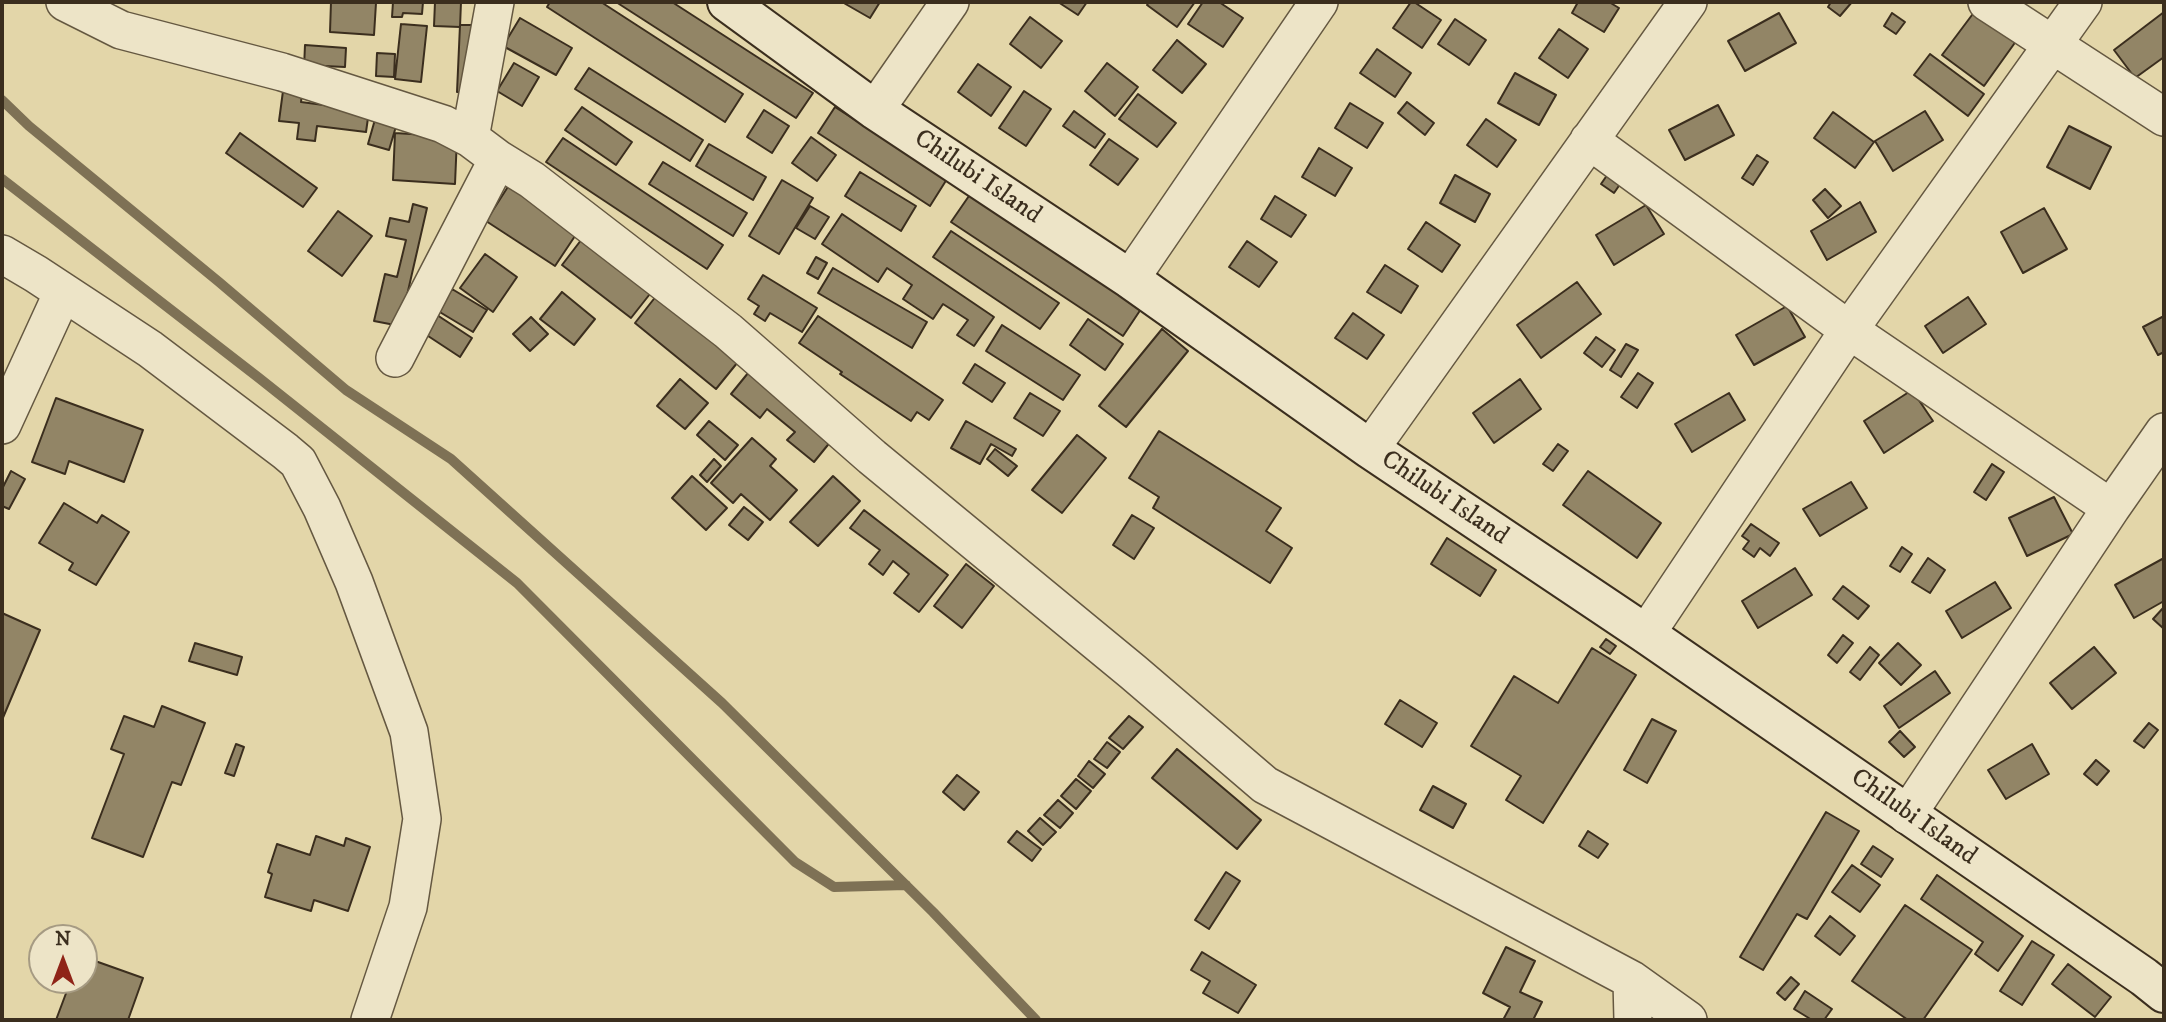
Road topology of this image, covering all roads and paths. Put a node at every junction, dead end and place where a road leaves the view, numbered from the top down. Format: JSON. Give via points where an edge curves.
{"nodes":[{"id":1,"x":65,"y":2,"type":"edge"},
{"id":2,"x":495,"y":2,"type":"edge"},
{"id":3,"x":727,"y":2,"type":"edge"},
{"id":4,"x":950,"y":2,"type":"edge"},
{"id":5,"x":1319,"y":2,"type":"edge"},
{"id":6,"x":1688,"y":2,"type":"edge"},
{"id":7,"x":1987,"y":2,"type":"edge"},
{"id":8,"x":2083,"y":2,"type":"edge"},
{"id":9,"x":2053,"y":44,"type":"junction"},
{"id":10,"x":875,"y":110,"type":"junction"},
{"id":11,"x":2164,"y":117,"type":"edge"},
{"id":12,"x":1589,"y":140,"type":"junction"},
{"id":13,"x":484,"y":149,"type":"junction"},
{"id":14,"x":2,"y":254,"type":"edge"},
{"id":15,"x":1130,"y":278,"type":"junction"},
{"id":16,"x":63,"y":292,"type":"junction"},
{"id":17,"x":1849,"y":330,"type":"junction"},
{"id":18,"x":395,"y":358,"type":"dead end"},
{"id":19,"x":2,"y":425,"type":"edge"},
{"id":20,"x":2164,"y":432,"type":"edge"},
{"id":21,"x":1370,"y":449,"type":"junction"},
{"id":22,"x":2111,"y":508,"type":"junction"},
{"id":23,"x":1646,"y":634,"type":"junction"},
{"id":24,"x":1907,"y":815,"type":"junction"},
{"id":25,"x":1632,"y":980,"type":"junction"},
{"id":26,"x":2164,"y":993,"type":"edge"},
{"id":27,"x":370,"y":1020,"type":"edge"},
{"id":28,"x":1633,"y":1020,"type":"edge"},
{"id":29,"x":1688,"y":1020,"type":"edge"}],
"edges":[{"from":1,"to":13,"type":"street","via":[[121,30],[282,72],[443,124]]},
{"from":2,"to":13,"type":"street"},
{"from":3,"to":10,"type":"street","name":"Chilubi Island"},
{"from":4,"to":10,"type":"street"},
{"from":5,"to":15,"type":"street"},
{"from":6,"to":12,"type":"street"},
{"from":7,"to":9,"type":"street"},
{"from":8,"to":9,"type":"street"},
{"from":9,"to":11,"type":"street"},
{"from":9,"to":17,"type":"street"},
{"from":10,"to":15,"type":"street","name":"Chilubi Island"},
{"from":12,"to":17,"type":"street"},
{"from":12,"to":21,"type":"street"},
{"from":13,"to":18,"type":"street"},
{"from":13,"to":25,"type":"street","via":[[532,180],[728,331],[1265,785]]},
{"from":14,"to":16,"type":"street"},
{"from":15,"to":21,"type":"street","name":"Chilubi Island"},
{"from":16,"to":19,"type":"street"},
{"from":16,"to":27,"type":"street","via":[[150,349],[298,461],[354,582],[409,733],[422,819],[408,907]]},
{"from":17,"to":22,"type":"street"},
{"from":17,"to":23,"type":"street"},
{"from":20,"to":22,"type":"street"},
{"from":21,"to":23,"type":"street","name":"Chilubi Island"},
{"from":22,"to":24,"type":"street"},
{"from":23,"to":24,"type":"street","name":"Chilubi Island"},
{"from":24,"to":26,"type":"street","name":"Chilubi Island"},
{"from":25,"to":28,"type":"street"},
{"from":25,"to":29,"type":"street"}]}
